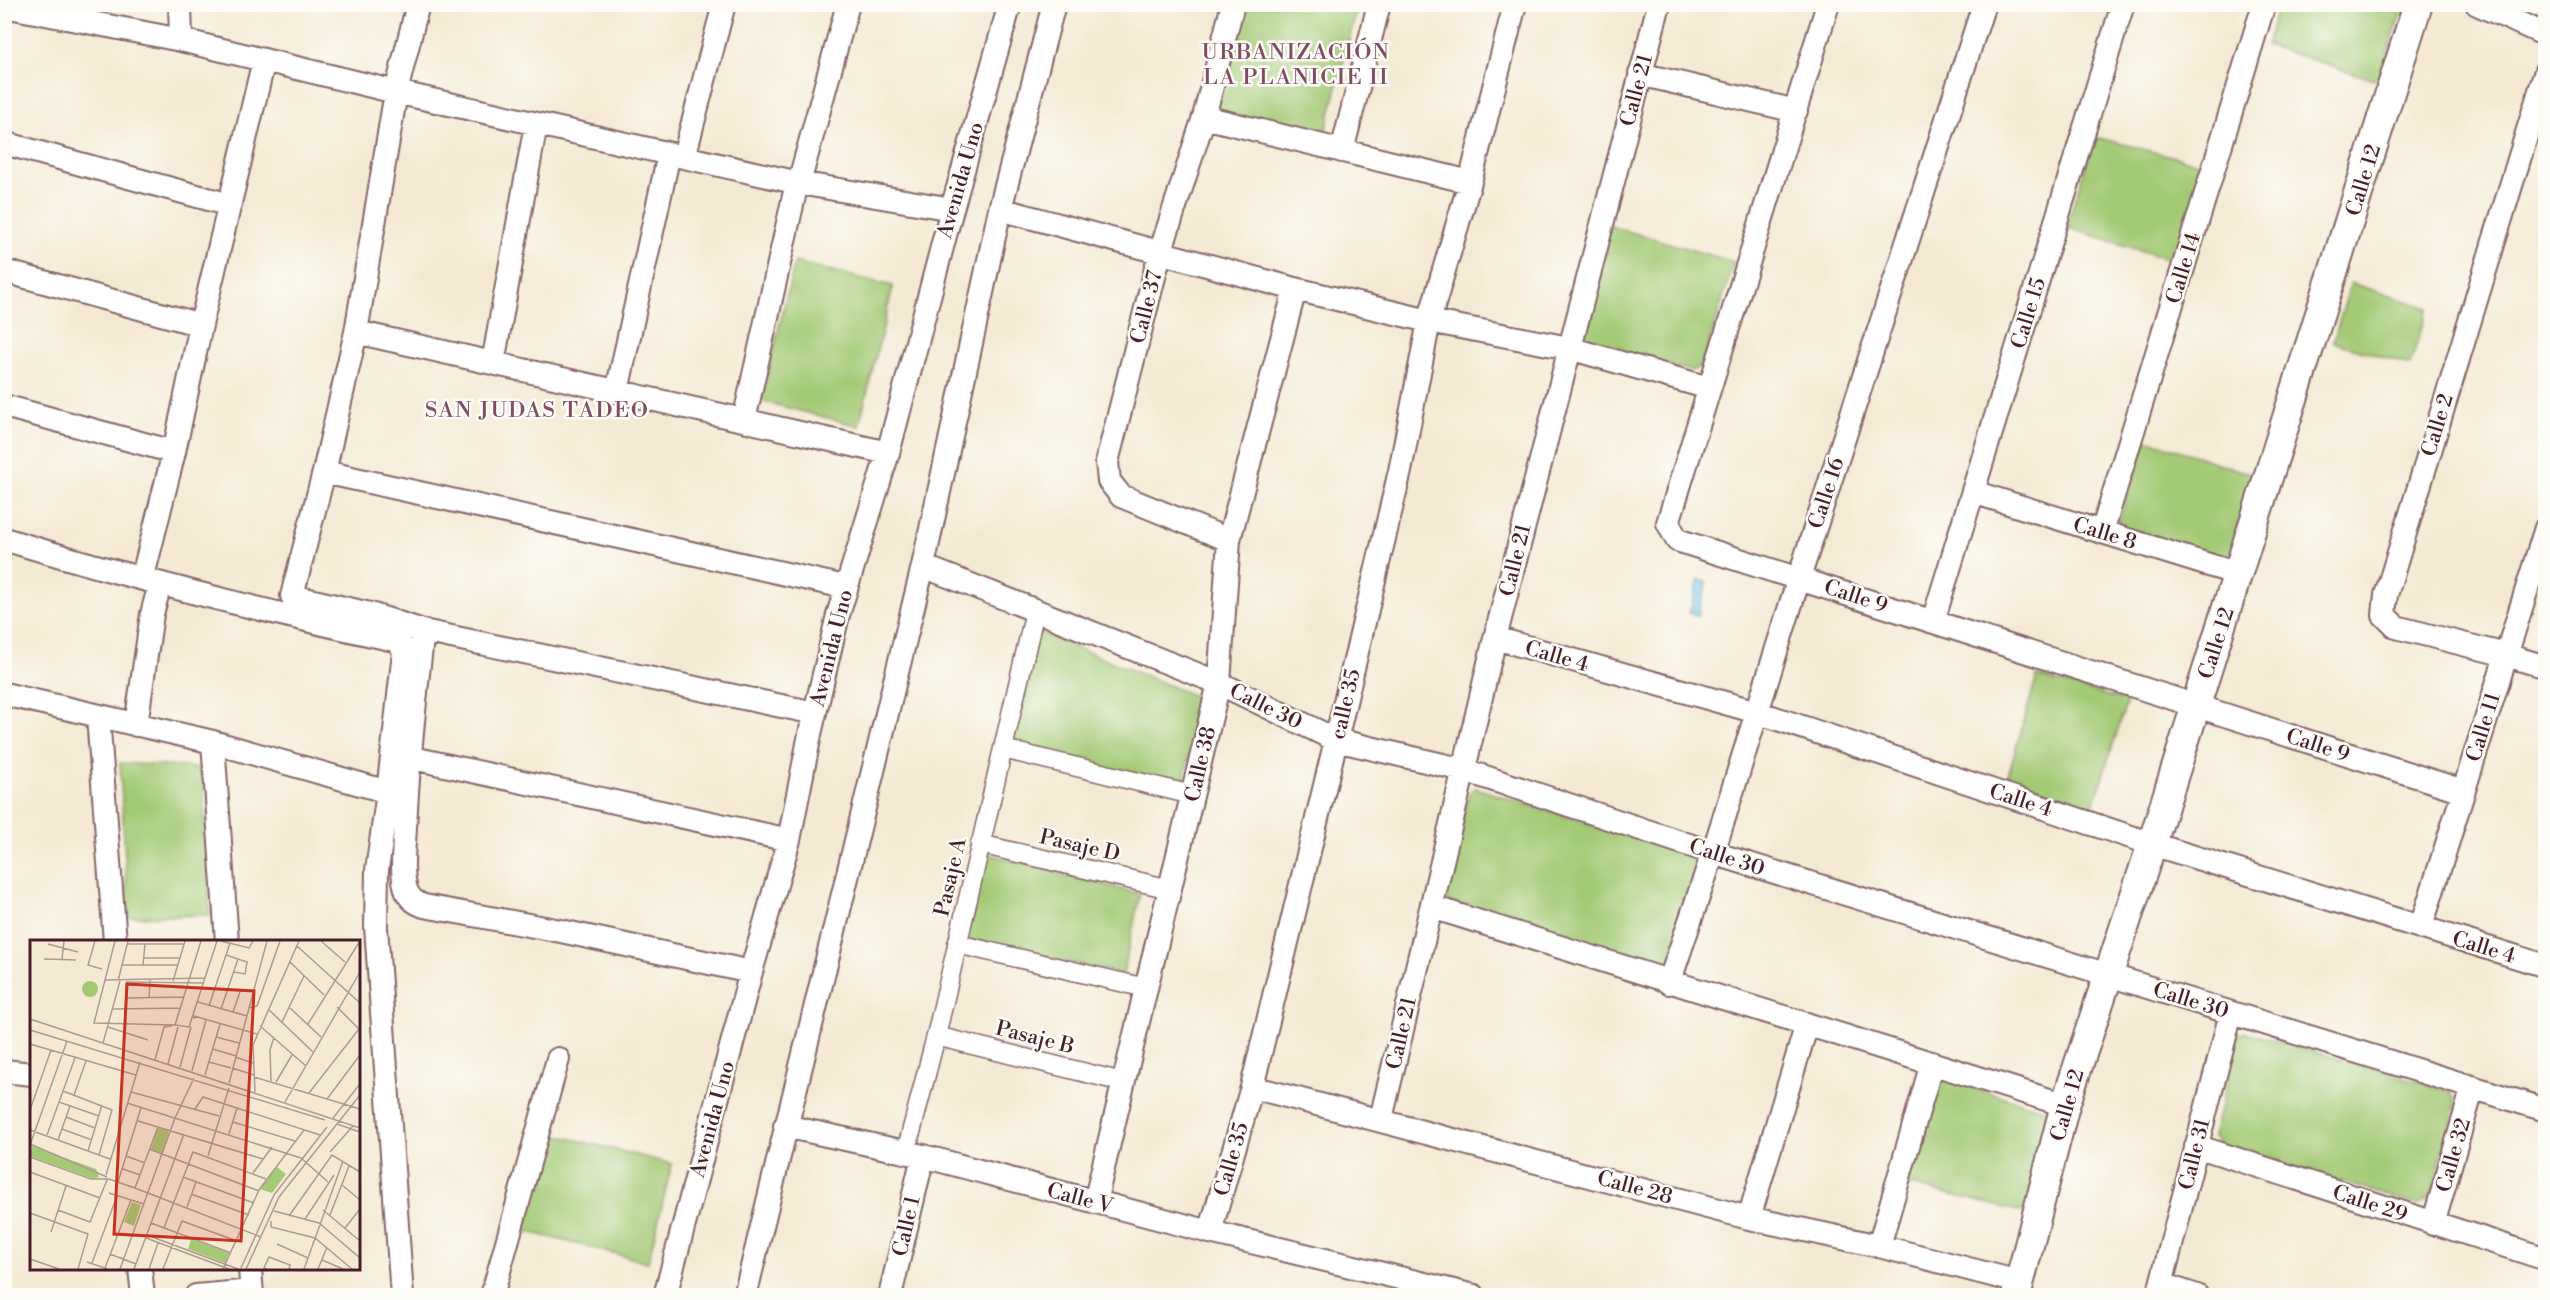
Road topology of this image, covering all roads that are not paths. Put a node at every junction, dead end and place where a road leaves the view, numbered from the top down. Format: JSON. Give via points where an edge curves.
{"nodes":[{"id":1,"x":180,"y":4,"type":"edge"},
{"id":2,"x":418,"y":4,"type":"edge"},
{"id":3,"x":724,"y":4,"type":"edge"},
{"id":4,"x":848,"y":4,"type":"edge"},
{"id":5,"x":1010,"y":4,"type":"edge"},
{"id":6,"x":1054,"y":4,"type":"edge"},
{"id":7,"x":1233,"y":4,"type":"edge"},
{"id":8,"x":1379,"y":4,"type":"edge"},
{"id":9,"x":1515,"y":4,"type":"edge"},
{"id":10,"x":1659,"y":4,"type":"edge"},
{"id":11,"x":1828,"y":4,"type":"edge"},
{"id":12,"x":1984,"y":4,"type":"edge"},
{"id":13,"x":2123,"y":4,"type":"edge"},
{"id":14,"x":2264,"y":4,"type":"edge"},
{"id":15,"x":2418,"y":4,"type":"edge"},
{"id":16,"x":2477,"y":4,"type":"edge"},
{"id":17,"x":4,"y":6,"type":"edge"},
{"id":18,"x":2546,"y":35,"type":"edge"},
{"id":19,"x":182,"y":40,"type":"junction"},
{"id":20,"x":264,"y":60,"type":"junction"},
{"id":21,"x":2546,"y":71,"type":"edge"},
{"id":22,"x":1640,"y":74,"type":"junction"},
{"id":23,"x":396,"y":92,"type":"junction"},
{"id":24,"x":1796,"y":111,"type":"junction"},
{"id":25,"x":1204,"y":117,"type":"junction"},
{"id":26,"x":536,"y":124,"type":"junction"},
{"id":27,"x":4,"y":143,"type":"edge"},
{"id":28,"x":1342,"y":151,"type":"junction"},
{"id":29,"x":677,"y":156,"type":"junction"},
{"id":30,"x":1470,"y":182,"type":"junction"},
{"id":31,"x":796,"y":190,"type":"junction"},
{"id":32,"x":230,"y":205,"type":"junction"},
{"id":33,"x":952,"y":209,"type":"junction"},
{"id":34,"x":1000,"y":209,"type":"junction"},
{"id":35,"x":1160,"y":252,"type":"junction"},
{"id":36,"x":4,"y":271,"type":"edge"},
{"id":37,"x":1295,"y":289,"type":"junction"},
{"id":38,"x":1429,"y":321,"type":"junction"},
{"id":39,"x":201,"y":325,"type":"junction"},
{"id":40,"x":356,"y":332,"type":"junction"},
{"id":41,"x":1569,"y":348,"type":"junction"},
{"id":42,"x":493,"y":363,"type":"junction"},
{"id":43,"x":1709,"y":388,"type":"junction"},
{"id":44,"x":617,"y":391,"type":"junction"},
{"id":45,"x":4,"y":406,"type":"edge"},
{"id":46,"x":744,"y":420,"type":"junction"},
{"id":47,"x":174,"y":452,"type":"junction"},
{"id":48,"x":888,"y":453,"type":"junction"},
{"id":49,"x":324,"y":472,"type":"junction"},
{"id":50,"x":1973,"y":492,"type":"junction"},
{"id":51,"x":2546,"y":528,"type":"edge"},
{"id":52,"x":2102,"y":532,"type":"junction"},
{"id":53,"x":4,"y":539,"type":"edge"},
{"id":54,"x":1229,"y":540,"type":"junction"},
{"id":55,"x":922,"y":567,"type":"junction"},
{"id":56,"x":2238,"y":574,"type":"junction"},
{"id":57,"x":153,"y":576,"type":"junction"},
{"id":58,"x":1799,"y":578,"type":"junction"},
{"id":59,"x":845,"y":586,"type":"junction"},
{"id":60,"x":1035,"y":611,"type":"junction"},
{"id":61,"x":1933,"y":621,"type":"junction"},
{"id":62,"x":423,"y":632,"type":"junction"},
{"id":63,"x":1495,"y":638,"type":"junction"},
{"id":64,"x":2506,"y":655,"type":"junction"},
{"id":65,"x":2546,"y":668,"type":"edge"},
{"id":66,"x":1219,"y":683,"type":"junction"},
{"id":67,"x":4,"y":694,"type":"edge"},
{"id":68,"x":2196,"y":706,"type":"junction"},
{"id":69,"x":1757,"y":712,"type":"junction"},
{"id":70,"x":815,"y":713,"type":"junction"},
{"id":71,"x":98,"y":716,"type":"junction"},
{"id":72,"x":136,"y":725,"type":"junction"},
{"id":73,"x":1336,"y":740,"type":"junction"},
{"id":74,"x":213,"y":742,"type":"junction"},
{"id":75,"x":1003,"y":749,"type":"junction"},
{"id":76,"x":408,"y":757,"type":"junction"},
{"id":77,"x":1464,"y":770,"type":"junction"},
{"id":78,"x":2463,"y":791,"type":"junction"},
{"id":79,"x":388,"y":792,"type":"junction"},
{"id":80,"x":1192,"y":795,"type":"junction"},
{"id":81,"x":789,"y":840,"type":"junction"},
{"id":82,"x":980,"y":844,"type":"junction"},
{"id":83,"x":2151,"y":844,"type":"junction"},
{"id":84,"x":381,"y":845,"type":"junction"},
{"id":85,"x":404,"y":847,"type":"junction"},
{"id":86,"x":1713,"y":854,"type":"junction"},
{"id":87,"x":1170,"y":889,"type":"junction"},
{"id":88,"x":1432,"y":907,"type":"junction"},
{"id":89,"x":2421,"y":927,"type":"junction"},
{"id":90,"x":115,"y":940,"type":"edge"},
{"id":91,"x":227,"y":940,"type":"edge"},
{"id":92,"x":957,"y":944,"type":"junction"},
{"id":93,"x":368,"y":957,"type":"edge"},
{"id":94,"x":2544,"y":958,"type":"edge"},
{"id":95,"x":751,"y":972,"type":"junction"},
{"id":96,"x":2108,"y":975,"type":"junction"},
{"id":97,"x":1669,"y":983,"type":"junction"},
{"id":98,"x":1146,"y":988,"type":"junction"},
{"id":99,"x":2231,"y":1012,"type":"junction"},
{"id":100,"x":1807,"y":1024,"type":"junction"},
{"id":101,"x":936,"y":1036,"type":"junction"},
{"id":102,"x":558,"y":1059,"type":"dead end"},
{"id":103,"x":1932,"y":1063,"type":"junction"},
{"id":104,"x":4,"y":1071,"type":"edge"},
{"id":105,"x":30,"y":1074,"type":"edge"},
{"id":106,"x":1123,"y":1082,"type":"junction"},
{"id":107,"x":1252,"y":1087,"type":"junction"},
{"id":108,"x":2473,"y":1087,"type":"junction"},
{"id":109,"x":2065,"y":1105,"type":"junction"},
{"id":110,"x":2546,"y":1110,"type":"edge"},
{"id":111,"x":1381,"y":1119,"type":"junction"},
{"id":112,"x":785,"y":1126,"type":"junction"},
{"id":113,"x":2196,"y":1146,"type":"junction"},
{"id":114,"x":914,"y":1154,"type":"junction"},
{"id":115,"x":1095,"y":1202,"type":"junction"},
{"id":116,"x":1749,"y":1218,"type":"junction"},
{"id":117,"x":2433,"y":1224,"type":"junction"},
{"id":118,"x":1210,"y":1232,"type":"junction"},
{"id":119,"x":1879,"y":1246,"type":"junction"},
{"id":120,"x":2546,"y":1259,"type":"edge"},
{"id":121,"x":141,"y":1270,"type":"edge"},
{"id":122,"x":250,"y":1270,"type":"edge"},
{"id":123,"x":2017,"y":1289,"type":"edge"},
{"id":124,"x":2160,"y":1290,"type":"edge"},
{"id":125,"x":252,"y":1293,"type":"edge"},
{"id":126,"x":142,"y":1296,"type":"edge"},
{"id":127,"x":196,"y":1296,"type":"edge"},
{"id":128,"x":402,"y":1296,"type":"edge"},
{"id":129,"x":492,"y":1296,"type":"edge"},
{"id":130,"x":665,"y":1296,"type":"edge"},
{"id":131,"x":745,"y":1296,"type":"edge"},
{"id":132,"x":890,"y":1296,"type":"edge"},
{"id":133,"x":1474,"y":1296,"type":"edge"},
{"id":134,"x":2197,"y":1296,"type":"edge"}],
"edges":[{"from":1,"to":19,"type":"street"},
{"from":2,"to":23,"type":"street"},
{"from":3,"to":29,"type":"street"},
{"from":4,"to":31,"type":"street"},
{"from":5,"to":33,"type":"street","name":"Avenida Uno"},
{"from":6,"to":34,"type":"street"},
{"from":7,"to":25,"type":"street","name":"Calle 37"},
{"from":8,"to":28,"type":"street"},
{"from":9,"to":30,"type":"street","name":"calle 35"},
{"from":10,"to":22,"type":"street","name":"Calle 21"},
{"from":11,"to":24,"type":"street","name":"Calle 9"},
{"from":12,"to":58,"type":"street","name":"Calle 16"},
{"from":13,"to":50,"type":"street","name":"Calle 15"},
{"from":14,"to":52,"type":"street","name":"Calle 14"},
{"from":15,"to":56,"type":"street","name":"Calle 12"},
{"from":16,"to":18,"type":"street"},
{"from":17,"to":19,"type":"street"},
{"from":19,"to":20,"type":"street"},
{"from":20,"to":23,"type":"street"},
{"from":20,"to":32,"type":"street"},
{"from":21,"to":64,"type":"street","name":"Calle 2","via":[[2386,595],[2384,615],[2396,627]]},
{"from":22,"to":24,"type":"street"},
{"from":22,"to":41,"type":"street","name":"Calle 21"},
{"from":23,"to":26,"type":"street"},
{"from":23,"to":40,"type":"street"},
{"from":24,"to":43,"type":"street","name":"Calle 9"},
{"from":25,"to":28,"type":"street"},
{"from":25,"to":35,"type":"street","name":"Calle 37"},
{"from":26,"to":29,"type":"street"},
{"from":26,"to":42,"type":"street"},
{"from":27,"to":32,"type":"street"},
{"from":28,"to":30,"type":"street"},
{"from":29,"to":31,"type":"street"},
{"from":29,"to":44,"type":"street"},
{"from":30,"to":38,"type":"street","name":"calle 35"},
{"from":31,"to":33,"type":"street"},
{"from":31,"to":46,"type":"street"},
{"from":32,"to":39,"type":"street"},
{"from":33,"to":48,"type":"street","name":"Avenida Uno"},
{"from":34,"to":35,"type":"street"},
{"from":34,"to":55,"type":"street"},
{"from":35,"to":37,"type":"street"},
{"from":35,"to":54,"type":"street","name":"Calle 37","via":[[1107,462],[1109,481],[1120,496]]},
{"from":36,"to":39,"type":"street"},
{"from":37,"to":38,"type":"street"},
{"from":37,"to":54,"type":"street","name":"Calle 38"},
{"from":38,"to":41,"type":"street"},
{"from":38,"to":73,"type":"street","name":"calle 35","via":[[1400,471]]},
{"from":39,"to":47,"type":"street"},
{"from":40,"to":42,"type":"street"},
{"from":40,"to":49,"type":"street"},
{"from":41,"to":43,"type":"street"},
{"from":41,"to":63,"type":"street","name":"Calle 21"},
{"from":42,"to":44,"type":"street"},
{"from":43,"to":58,"type":"street","name":"Calle 9","via":[[1668,523],[1677,540]]},
{"from":44,"to":46,"type":"street"},
{"from":45,"to":47,"type":"street"},
{"from":46,"to":48,"type":"street"},
{"from":47,"to":57,"type":"street"},
{"from":48,"to":59,"type":"street","name":"Avenida Uno"},
{"from":49,"to":59,"type":"street"},
{"from":49,"to":62,"type":"street","via":[[292,596],[370,614]]},
{"from":50,"to":52,"type":"street","name":"Calle 8"},
{"from":50,"to":61,"type":"street","name":"Calle 15"},
{"from":51,"to":64,"type":"street","name":"Calle 11"},
{"from":52,"to":56,"type":"street","name":"Calle 8"},
{"from":53,"to":57,"type":"street","via":[[90,566]]},
{"from":54,"to":66,"type":"street","name":"Calle 38"},
{"from":55,"to":60,"type":"street","name":"Calle 30"},
{"from":55,"to":112,"type":"street"},
{"from":56,"to":68,"type":"street","name":"Calle 12"},
{"from":57,"to":72,"type":"street","via":[[152,614]]},
{"from":57,"to":79,"type":"street","via":[[399,641],[404,651]]},
{"from":58,"to":61,"type":"street","name":"Calle 9"},
{"from":58,"to":69,"type":"street","name":"Calle 16"},
{"from":59,"to":70,"type":"street","name":"Avenida Uno"},
{"from":60,"to":66,"type":"street","name":"Calle 30"},
{"from":60,"to":75,"type":"street","name":"Pasaje A"},
{"from":61,"to":68,"type":"street","name":"Calle 9"},
{"from":62,"to":70,"type":"street"},
{"from":62,"to":76,"type":"street"},
{"from":63,"to":69,"type":"street","name":"Calle 4"},
{"from":63,"to":77,"type":"street","name":"Calle 21"},
{"from":64,"to":65,"type":"street","name":"Calle 2"},
{"from":64,"to":78,"type":"street","name":"Calle 11"},
{"from":66,"to":73,"type":"street","name":"Calle 30"},
{"from":66,"to":80,"type":"street","name":"Calle 38"},
{"from":67,"to":71,"type":"street"},
{"from":68,"to":78,"type":"street","name":"Calle 9"},
{"from":68,"to":83,"type":"street","name":"Calle 12"},
{"from":69,"to":83,"type":"street","name":"Calle 4"},
{"from":69,"to":86,"type":"street","name":"Calle 16"},
{"from":70,"to":81,"type":"street","name":"Avenida Uno"},
{"from":71,"to":72,"type":"street"},
{"from":71,"to":90,"type":"street"},
{"from":72,"to":74,"type":"street"},
{"from":73,"to":77,"type":"street","name":"Calle 30"},
{"from":73,"to":107,"type":"street","name":"calle 35"},
{"from":74,"to":79,"type":"street"},
{"from":74,"to":91,"type":"street"},
{"from":75,"to":80,"type":"street"},
{"from":75,"to":82,"type":"street","name":"Pasaje A"},
{"from":76,"to":81,"type":"street"},
{"from":76,"to":85,"type":"street"},
{"from":77,"to":86,"type":"street","name":"Calle 30"},
{"from":77,"to":88,"type":"street","name":"Calle 21"},
{"from":78,"to":89,"type":"street","name":"Calle 11"},
{"from":79,"to":84,"type":"street"},
{"from":80,"to":87,"type":"street","name":"Calle 38"},
{"from":81,"to":95,"type":"street","name":"Avenida Uno"},
{"from":82,"to":87,"type":"street","name":"Pasaje D"},
{"from":82,"to":92,"type":"street","name":"Pasaje A"},
{"from":83,"to":89,"type":"street","name":"Calle 4"},
{"from":83,"to":96,"type":"street","name":"Calle 12"},
{"from":84,"to":85,"type":"street"},
{"from":84,"to":93,"type":"street"},
{"from":85,"to":95,"type":"street","via":[[407,891],[414,902],[424,906]]},
{"from":86,"to":96,"type":"street","name":"Calle 30"},
{"from":86,"to":97,"type":"street","name":"Calle 16"},
{"from":87,"to":98,"type":"street","name":"Calle 38"},
{"from":88,"to":97,"type":"street"},
{"from":88,"to":111,"type":"street","name":"Calle 21"},
{"from":89,"to":94,"type":"street","name":"Calle 4"},
{"from":92,"to":98,"type":"street"},
{"from":92,"to":101,"type":"street","name":"Pasaje A"},
{"from":93,"to":128,"type":"street"},
{"from":95,"to":130,"type":"street","name":"Avenida Uno"},
{"from":96,"to":99,"type":"street","name":"Calle 30"},
{"from":96,"to":109,"type":"street","name":"Calle 12"},
{"from":97,"to":100,"type":"street"},
{"from":98,"to":106,"type":"street","name":"Calle 38"},
{"from":99,"to":108,"type":"street","name":"Calle 30"},
{"from":99,"to":113,"type":"street","name":"Calle 31"},
{"from":100,"to":103,"type":"street"},
{"from":100,"to":116,"type":"street"},
{"from":101,"to":106,"type":"street","name":"Pasaje B"},
{"from":101,"to":114,"type":"street","name":"Pasaje A"},
{"from":102,"to":129,"type":"street"},
{"from":103,"to":109,"type":"street"},
{"from":103,"to":119,"type":"street"},
{"from":104,"to":105,"type":"street"},
{"from":106,"to":115,"type":"street","name":"Calle 38"},
{"from":107,"to":111,"type":"street","name":"Calle 28"},
{"from":107,"to":118,"type":"street","name":"Calle 35"},
{"from":108,"to":110,"type":"street","name":"Calle 30"},
{"from":108,"to":117,"type":"street","name":"Calle 32"},
{"from":109,"to":123,"type":"street","name":"Calle 12"},
{"from":111,"to":116,"type":"street","name":"Calle 28"},
{"from":112,"to":114,"type":"street","name":"Calle V"},
{"from":112,"to":131,"type":"street"},
{"from":113,"to":117,"type":"street","name":"Calle 29"},
{"from":113,"to":124,"type":"street","name":"Calle 31"},
{"from":114,"to":115,"type":"street","name":"Calle V"},
{"from":114,"to":132,"type":"street","name":"Calle 1"},
{"from":115,"to":118,"type":"street","name":"Calle V"},
{"from":116,"to":119,"type":"street","name":"Calle 28"},
{"from":117,"to":120,"type":"street","name":"Calle 29"},
{"from":118,"to":133,"type":"street","name":"Calle V"},
{"from":119,"to":123,"type":"street","name":"Calle 28"},
{"from":121,"to":126,"type":"street"},
{"from":122,"to":125,"type":"street"},
{"from":124,"to":134,"type":"street"},
{"from":125,"to":127,"type":"street"}]}
